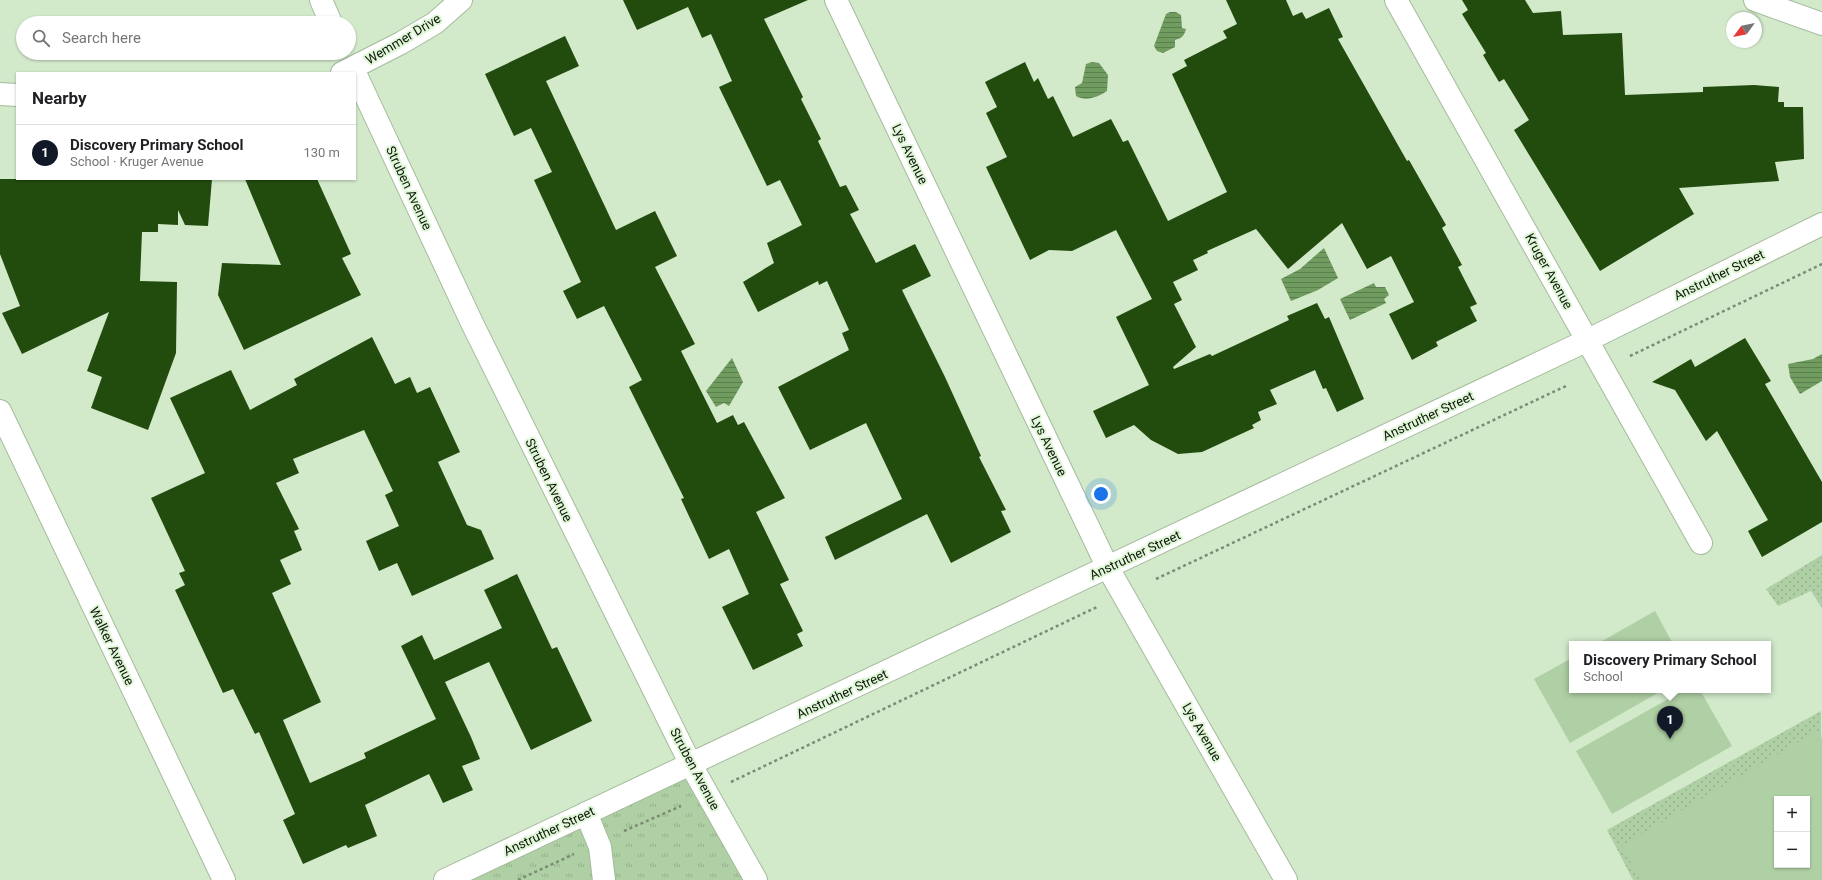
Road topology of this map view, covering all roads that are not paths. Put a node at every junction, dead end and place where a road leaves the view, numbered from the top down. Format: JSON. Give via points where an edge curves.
{"nodes":[{"id":1,"x":321,"y":0,"type":"edge"},
{"id":2,"x":461,"y":0,"type":"edge"},
{"id":3,"x":836,"y":0,"type":"edge"},
{"id":4,"x":1396,"y":0,"type":"edge"},
{"id":5,"x":1755,"y":0,"type":"edge"},
{"id":6,"x":329,"y":16,"type":"edge"},
{"id":7,"x":1822,"y":24,"type":"edge"},
{"id":8,"x":350,"y":68,"type":"edge"},
{"id":9,"x":356,"y":81,"type":"edge"},
{"id":10,"x":0,"y":94,"type":"edge"},
{"id":11,"x":16,"y":95,"type":"edge"},
{"id":12,"x":1822,"y":224,"type":"edge"},
{"id":13,"x":1588,"y":340,"type":"junction"},
{"id":14,"x":0,"y":411,"type":"edge"},
{"id":15,"x":1701,"y":543,"type":"dead end"},
{"id":16,"x":1108,"y":568,"type":"junction"},
{"id":17,"x":691,"y":765,"type":"junction"},
{"id":18,"x":586,"y":813,"type":"junction"},
{"id":19,"x":224,"y":880,"type":"edge"},
{"id":20,"x":445,"y":880,"type":"edge"},
{"id":21,"x":604,"y":880,"type":"edge"},
{"id":22,"x":756,"y":880,"type":"edge"},
{"id":23,"x":1286,"y":880,"type":"edge"}],
"edges":[{"from":1,"to":6,"type":"street"},
{"from":2,"to":8,"type":"street","name":"Wemmer Drive","via":[[435,23]]},
{"from":3,"to":16,"type":"street","name":"Lys Avenue"},
{"from":4,"to":13,"type":"street","name":"Kruger Avenue"},
{"from":5,"to":7,"type":"street"},
{"from":9,"to":17,"type":"street","name":"Struben Avenue","via":[[472,323]]},
{"from":10,"to":11,"type":"street"},
{"from":12,"to":13,"type":"street","name":"Anstruther Street"},
{"from":13,"to":15,"type":"street","name":"Kruger Avenue"},
{"from":13,"to":16,"type":"street","name":"Anstruther Street"},
{"from":14,"to":19,"type":"street","name":"Walker Avenue"},
{"from":16,"to":17,"type":"street","name":"Anstruther Street"},
{"from":16,"to":23,"type":"street","name":"Lys Avenue"},
{"from":17,"to":18,"type":"street","name":"Anstruther Street"},
{"from":17,"to":22,"type":"street","name":"Struben Avenue"},
{"from":18,"to":20,"type":"street","name":"Anstruther Street"},
{"from":18,"to":21,"type":"street","via":[[598,842]]}]}
